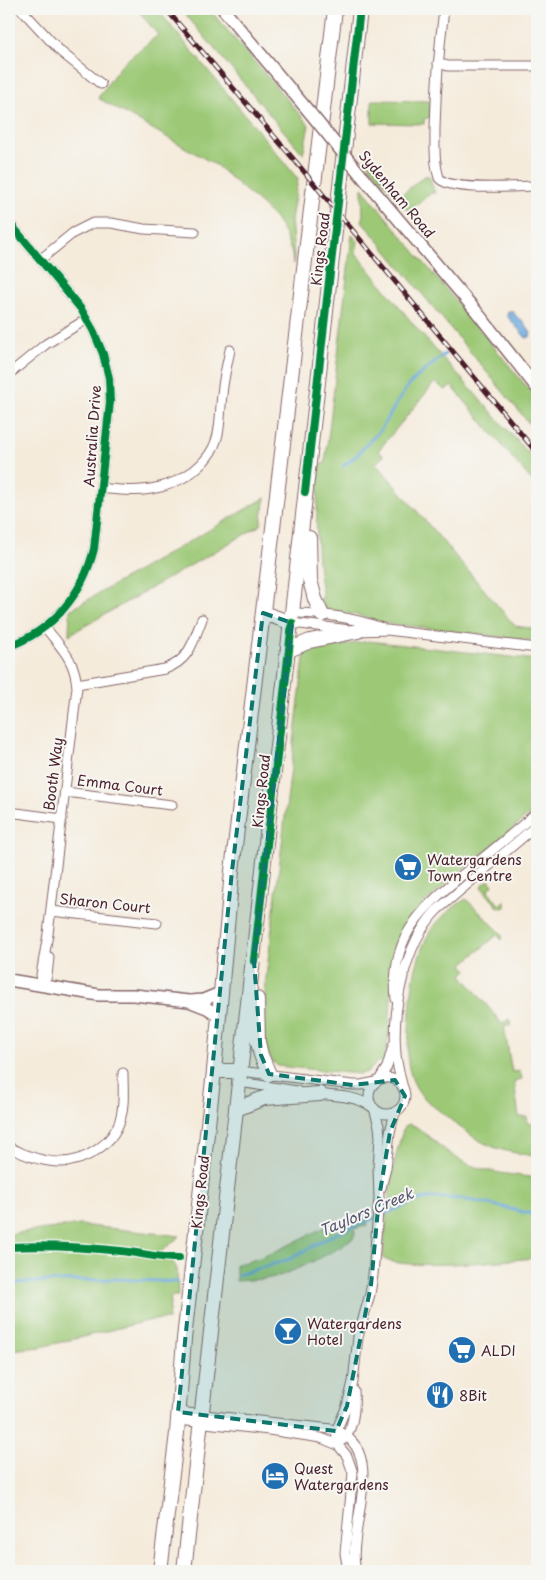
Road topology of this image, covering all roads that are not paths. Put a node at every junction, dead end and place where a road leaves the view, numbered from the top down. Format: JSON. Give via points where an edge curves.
{"nodes":[{"id":1,"x":20,"y":9,"type":"edge"},
{"id":2,"x":222,"y":9,"type":"edge"},
{"id":3,"x":335,"y":9,"type":"edge"},
{"id":4,"x":360,"y":9,"type":"edge"},
{"id":5,"x":444,"y":9,"type":"edge"},
{"id":6,"x":438,"y":64,"type":"junction"},
{"id":7,"x":537,"y":66,"type":"edge"},
{"id":8,"x":101,"y":84,"type":"dead end"},
{"id":9,"x":537,"y":186,"type":"edge"},
{"id":10,"x":9,"y":222,"type":"edge"},
{"id":11,"x":195,"y":232,"type":"dead end"},
{"id":12,"x":41,"y":259,"type":"junction"},
{"id":13,"x":87,"y":319,"type":"junction"},
{"id":14,"x":230,"y":350,"type":"dead end"},
{"id":15,"x":9,"y":374,"type":"edge"},
{"id":16,"x":537,"y":388,"type":"edge"},
{"id":17,"x":101,"y":488,"type":"junction"},
{"id":18,"x":305,"y":492,"type":"junction"},
{"id":19,"x":263,"y":613,"type":"junction"},
{"id":20,"x":322,"y":615,"type":"junction"},
{"id":21,"x":293,"y":618,"type":"junction"},
{"id":22,"x":202,"y":619,"type":"dead end"},
{"id":23,"x":45,"y":627,"type":"junction"},
{"id":24,"x":387,"y":630,"type":"junction"},
{"id":25,"x":358,"y":631,"type":"junction"},
{"id":26,"x":9,"y":646,"type":"edge"},
{"id":27,"x":537,"y":648,"type":"edge"},
{"id":28,"x":289,"y":650,"type":"junction"},
{"id":29,"x":77,"y":684,"type":"junction"},
{"id":30,"x":65,"y":792,"type":"junction"},
{"id":31,"x":172,"y":805,"type":"dead end"},
{"id":32,"x":9,"y":812,"type":"edge"},
{"id":33,"x":537,"y":812,"type":"edge"},
{"id":34,"x":62,"y":819,"type":"junction"},
{"id":35,"x":537,"y":825,"type":"edge"},
{"id":36,"x":51,"y":911,"type":"junction"},
{"id":37,"x":157,"y":923,"type":"dead end"},
{"id":38,"x":254,"y":961,"type":"junction"},
{"id":39,"x":9,"y":980,"type":"edge"},
{"id":40,"x":43,"y":985,"type":"junction"},
{"id":41,"x":220,"y":993,"type":"junction"},
{"id":42,"x":189,"y":1001,"type":"junction"},
{"id":43,"x":397,"y":1010,"type":"junction"},
{"id":44,"x":219,"y":1016,"type":"junction"},
{"id":45,"x":395,"y":1039,"type":"junction"},
{"id":46,"x":214,"y":1071,"type":"junction"},
{"id":47,"x":123,"y":1073,"type":"dead end"},
{"id":48,"x":269,"y":1074,"type":"junction"},
{"id":49,"x":239,"y":1076,"type":"junction"},
{"id":50,"x":378,"y":1081,"type":"junction"},
{"id":51,"x":403,"y":1088,"type":"junction"},
{"id":52,"x":320,"y":1094,"type":"junction"},
{"id":53,"x":373,"y":1108,"type":"junction"},
{"id":54,"x":236,"y":1109,"type":"junction"},
{"id":55,"x":395,"y":1112,"type":"junction"},
{"id":56,"x":9,"y":1147,"type":"edge"},
{"id":57,"x":378,"y":1198,"type":"junction"},
{"id":58,"x":353,"y":1382,"type":"junction"},
{"id":59,"x":178,"y":1416,"type":"junction"},
{"id":60,"x":202,"y":1419,"type":"junction"},
{"id":61,"x":336,"y":1431,"type":"junction"},
{"id":62,"x":346,"y":1437,"type":"junction"},
{"id":63,"x":338,"y":1445,"type":"junction"},
{"id":64,"x":160,"y":1571,"type":"edge"},
{"id":65,"x":184,"y":1571,"type":"edge"},
{"id":66,"x":348,"y":1571,"type":"edge"},
{"id":67,"x":356,"y":1571,"type":"edge"}],
"edges":[{"from":1,"to":8,"type":"street","via":[[61,52]]},
{"from":2,"to":16,"type":"street","name":"Sydenham Road","bridge":true},
{"from":3,"to":19,"type":"main road","name":"Kings Road"},
{"from":4,"to":18,"type":"main road","name":"Kings Road"},
{"from":5,"to":6,"type":"street"},
{"from":6,"to":7,"type":"street"},
{"from":6,"to":9,"type":"street","via":[[435,160],[441,181],[463,187]]},
{"from":10,"to":12,"type":"street","name":"Australia Drive"},
{"from":11,"to":12,"type":"street","via":[[144,230],[111,222],[93,223],[72,233]]},
{"from":12,"to":13,"type":"street","name":"Australia Drive"},
{"from":13,"to":15,"type":"street","via":[[46,344]]},
{"from":13,"to":17,"type":"street","name":"Australia Drive","via":[[103,354],[110,391]]},
{"from":14,"to":17,"type":"street","via":[[217,437],[203,463],[164,486],[129,491]]},
{"from":17,"to":23,"type":"street","name":"Australia Drive","via":[[94,549],[86,572],[72,598]]},
{"from":18,"to":20,"type":"main road","via":[[310,580]]},
{"from":18,"to":21,"type":"main road","name":"Kings Road"},
{"from":19,"to":21,"type":"main road"},
{"from":19,"to":41,"type":"main road","name":"Kings Road"},
{"from":20,"to":21,"type":"street"},
{"from":20,"to":24,"type":"street","via":[[365,622]]},
{"from":21,"to":25,"type":"street"},
{"from":21,"to":28,"type":"main road","name":"Kings Road"},
{"from":22,"to":29,"type":"street","via":[[187,653],[175,665]]},
{"from":23,"to":26,"type":"street","name":"Australia Drive"},
{"from":23,"to":29,"type":"street","name":"Booth Way","via":[[68,656],[75,669]]},
{"from":24,"to":25,"type":"street"},
{"from":24,"to":27,"type":"street"},
{"from":25,"to":28,"type":"main road","via":[[310,641]]},
{"from":28,"to":38,"type":"main road","name":"Kings Road"},
{"from":29,"to":30,"type":"street","name":"Booth Way"},
{"from":30,"to":31,"type":"street","name":"Emma Court"},
{"from":30,"to":34,"type":"street","name":"Booth Way"},
{"from":32,"to":34,"type":"street"},
{"from":33,"to":43,"type":"street","via":[[417,916],[404,939],[396,964]]},
{"from":34,"to":36,"type":"street","name":"Booth Way"},
{"from":35,"to":43,"type":"street","via":[[428,919],[407,962]]},
{"from":36,"to":37,"type":"street","name":"Sharon Court"},
{"from":36,"to":40,"type":"street","name":"Booth Way","via":[[47,976]]},
{"from":38,"to":48,"type":"main road","via":[[258,1042]]},
{"from":38,"to":49,"type":"main road","name":"Kings Road"},
{"from":39,"to":40,"type":"street"},
{"from":40,"to":42,"type":"street","via":[[99,995]]},
{"from":41,"to":42,"type":"street","via":[[203,1000]]},
{"from":41,"to":44,"type":"main road","name":"Kings Road"},
{"from":42,"to":44,"type":"street"},
{"from":43,"to":45,"type":"street"},
{"from":44,"to":46,"type":"main road","name":"Kings Road"},
{"from":45,"to":50,"type":"street","via":[[387,1067]]},
{"from":45,"to":51,"type":"street"},
{"from":46,"to":49,"type":"main road"},
{"from":46,"to":59,"type":"main road","name":"Kings Road"},
{"from":47,"to":56,"type":"street","via":[[120,1120],[115,1132],[96,1151],[62,1162],[36,1158]]},
{"from":48,"to":49,"type":"street"},
{"from":48,"to":50,"type":"street","via":[[353,1085]]},
{"from":49,"to":52,"type":"street"},
{"from":49,"to":54,"type":"main road","name":"Kings Road"},
{"from":50,"to":51,"type":"street","via":[[390,1078]]},
{"from":50,"to":53,"type":"street","via":[[369,1096]]},
{"from":51,"to":55,"type":"street","via":[[404,1102]]},
{"from":52,"to":53,"type":"street","via":[[353,1098]]},
{"from":52,"to":54,"type":"main road","via":[[264,1098]]},
{"from":53,"to":55,"type":"street","via":[[384,1114]]},
{"from":53,"to":57,"type":"street","via":[[379,1126]]},
{"from":54,"to":60,"type":"main road","name":"Kings Road"},
{"from":55,"to":57,"type":"street"},
{"from":57,"to":58,"type":"street","via":[[371,1285],[358,1337]]},
{"from":58,"to":61,"type":"street"},
{"from":58,"to":62,"type":"street","via":[[355,1406]]},
{"from":59,"to":60,"type":"street"},
{"from":59,"to":64,"type":"main road","name":"Kings Road"},
{"from":60,"to":61,"type":"street"},
{"from":60,"to":63,"type":"street","via":[[321,1438]]},
{"from":60,"to":65,"type":"main road","name":"Kings Road"},
{"from":61,"to":62,"type":"street"},
{"from":61,"to":63,"type":"street"},
{"from":62,"to":63,"type":"street"},
{"from":62,"to":67,"type":"street","via":[[358,1452],[363,1466],[354,1554]]},
{"from":63,"to":66,"type":"street","via":[[347,1456],[353,1473],[345,1553]]}]}
